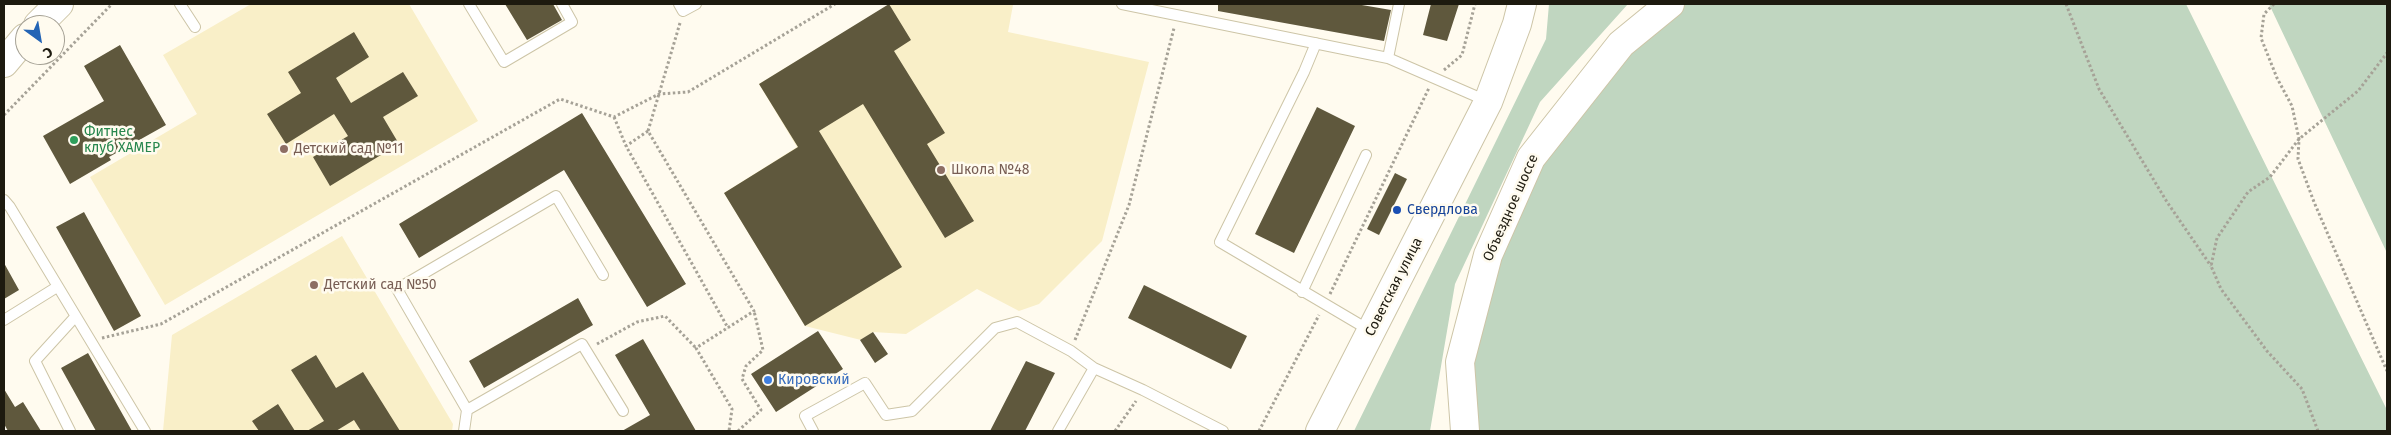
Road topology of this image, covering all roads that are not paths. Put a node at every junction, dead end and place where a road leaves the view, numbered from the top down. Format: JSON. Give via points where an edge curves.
{"nodes":[{"id":1,"x":59,"y":4,"type":"edge"},
{"id":2,"x":180,"y":4,"type":"edge"},
{"id":3,"x":469,"y":4,"type":"edge"},
{"id":4,"x":562,"y":4,"type":"edge"},
{"id":5,"x":696,"y":4,"type":"edge"},
{"id":6,"x":1122,"y":4,"type":"edge"},
{"id":7,"x":1399,"y":4,"type":"edge"},
{"id":8,"x":1522,"y":4,"type":"edge"},
{"id":9,"x":1670,"y":4,"type":"edge"},
{"id":10,"x":681,"y":8,"type":"edge"},
{"id":11,"x":48,"y":15,"type":"edge"},
{"id":12,"x":195,"y":27,"type":"dead end"},
{"id":13,"x":1316,"y":43,"type":"junction"},
{"id":14,"x":15,"y":50,"type":"edge"},
{"id":15,"x":1388,"y":58,"type":"junction"},
{"id":16,"x":4,"y":63,"type":"edge"},
{"id":17,"x":1488,"y":102,"type":"junction"},
{"id":18,"x":1366,"y":155,"type":"dead end"},
{"id":19,"x":4,"y":200,"type":"edge"},
{"id":20,"x":603,"y":275,"type":"dead end"},
{"id":21,"x":57,"y":286,"type":"junction"},
{"id":22,"x":1302,"y":292,"type":"junction"},
{"id":23,"x":75,"y":317,"type":"junction"},
{"id":24,"x":4,"y":320,"type":"edge"},
{"id":25,"x":1372,"y":332,"type":"junction"},
{"id":26,"x":1094,"y":368,"type":"junction"},
{"id":27,"x":468,"y":410,"type":"junction"},
{"id":28,"x":623,"y":411,"type":"dead end"},
{"id":29,"x":70,"y":431,"type":"edge"},
{"id":30,"x":145,"y":431,"type":"edge"},
{"id":31,"x":464,"y":431,"type":"edge"},
{"id":32,"x":813,"y":431,"type":"edge"},
{"id":33,"x":1058,"y":431,"type":"edge"},
{"id":34,"x":1223,"y":431,"type":"edge"},
{"id":35,"x":1320,"y":431,"type":"edge"},
{"id":36,"x":1465,"y":431,"type":"edge"}],
"edges":[{"from":1,"to":11,"type":"street"},
{"from":2,"to":12,"type":"lane"},
{"from":3,"to":4,"type":"lane","via":[[504,62],[572,22]]},
{"from":5,"to":10,"type":"lane"},
{"from":6,"to":13,"type":"lane"},
{"from":7,"to":15,"type":"lane"},
{"from":8,"to":17,"type":"street","name":"Советская улица"},
{"from":9,"to":36,"type":"street","name":"Объездное шоссе","via":[[1621,44],[1531,158],[1488,256],[1460,362]]},
{"from":13,"to":15,"type":"lane"},
{"from":13,"to":22,"type":"lane","via":[[1220,242]]},
{"from":14,"to":16,"type":"street"},
{"from":15,"to":17,"type":"lane"},
{"from":17,"to":25,"type":"street","name":"Советская улица"},
{"from":18,"to":22,"type":"lane"},
{"from":19,"to":21,"type":"lane"},
{"from":20,"to":27,"type":"lane","via":[[556,196],[397,289]]},
{"from":21,"to":23,"type":"lane"},
{"from":21,"to":24,"type":"lane"},
{"from":22,"to":25,"type":"lane"},
{"from":23,"to":29,"type":"lane","via":[[35,361]]},
{"from":23,"to":30,"type":"lane"},
{"from":25,"to":35,"type":"street","name":"Советская улица"},
{"from":26,"to":32,"type":"lane","via":[[1071,351],[1017,322],[995,328],[912,411],[886,415],[865,383],[804,416]]},
{"from":26,"to":33,"type":"lane"},
{"from":26,"to":34,"type":"lane"},
{"from":27,"to":28,"type":"lane","via":[[582,344]]},
{"from":27,"to":31,"type":"lane"}]}
